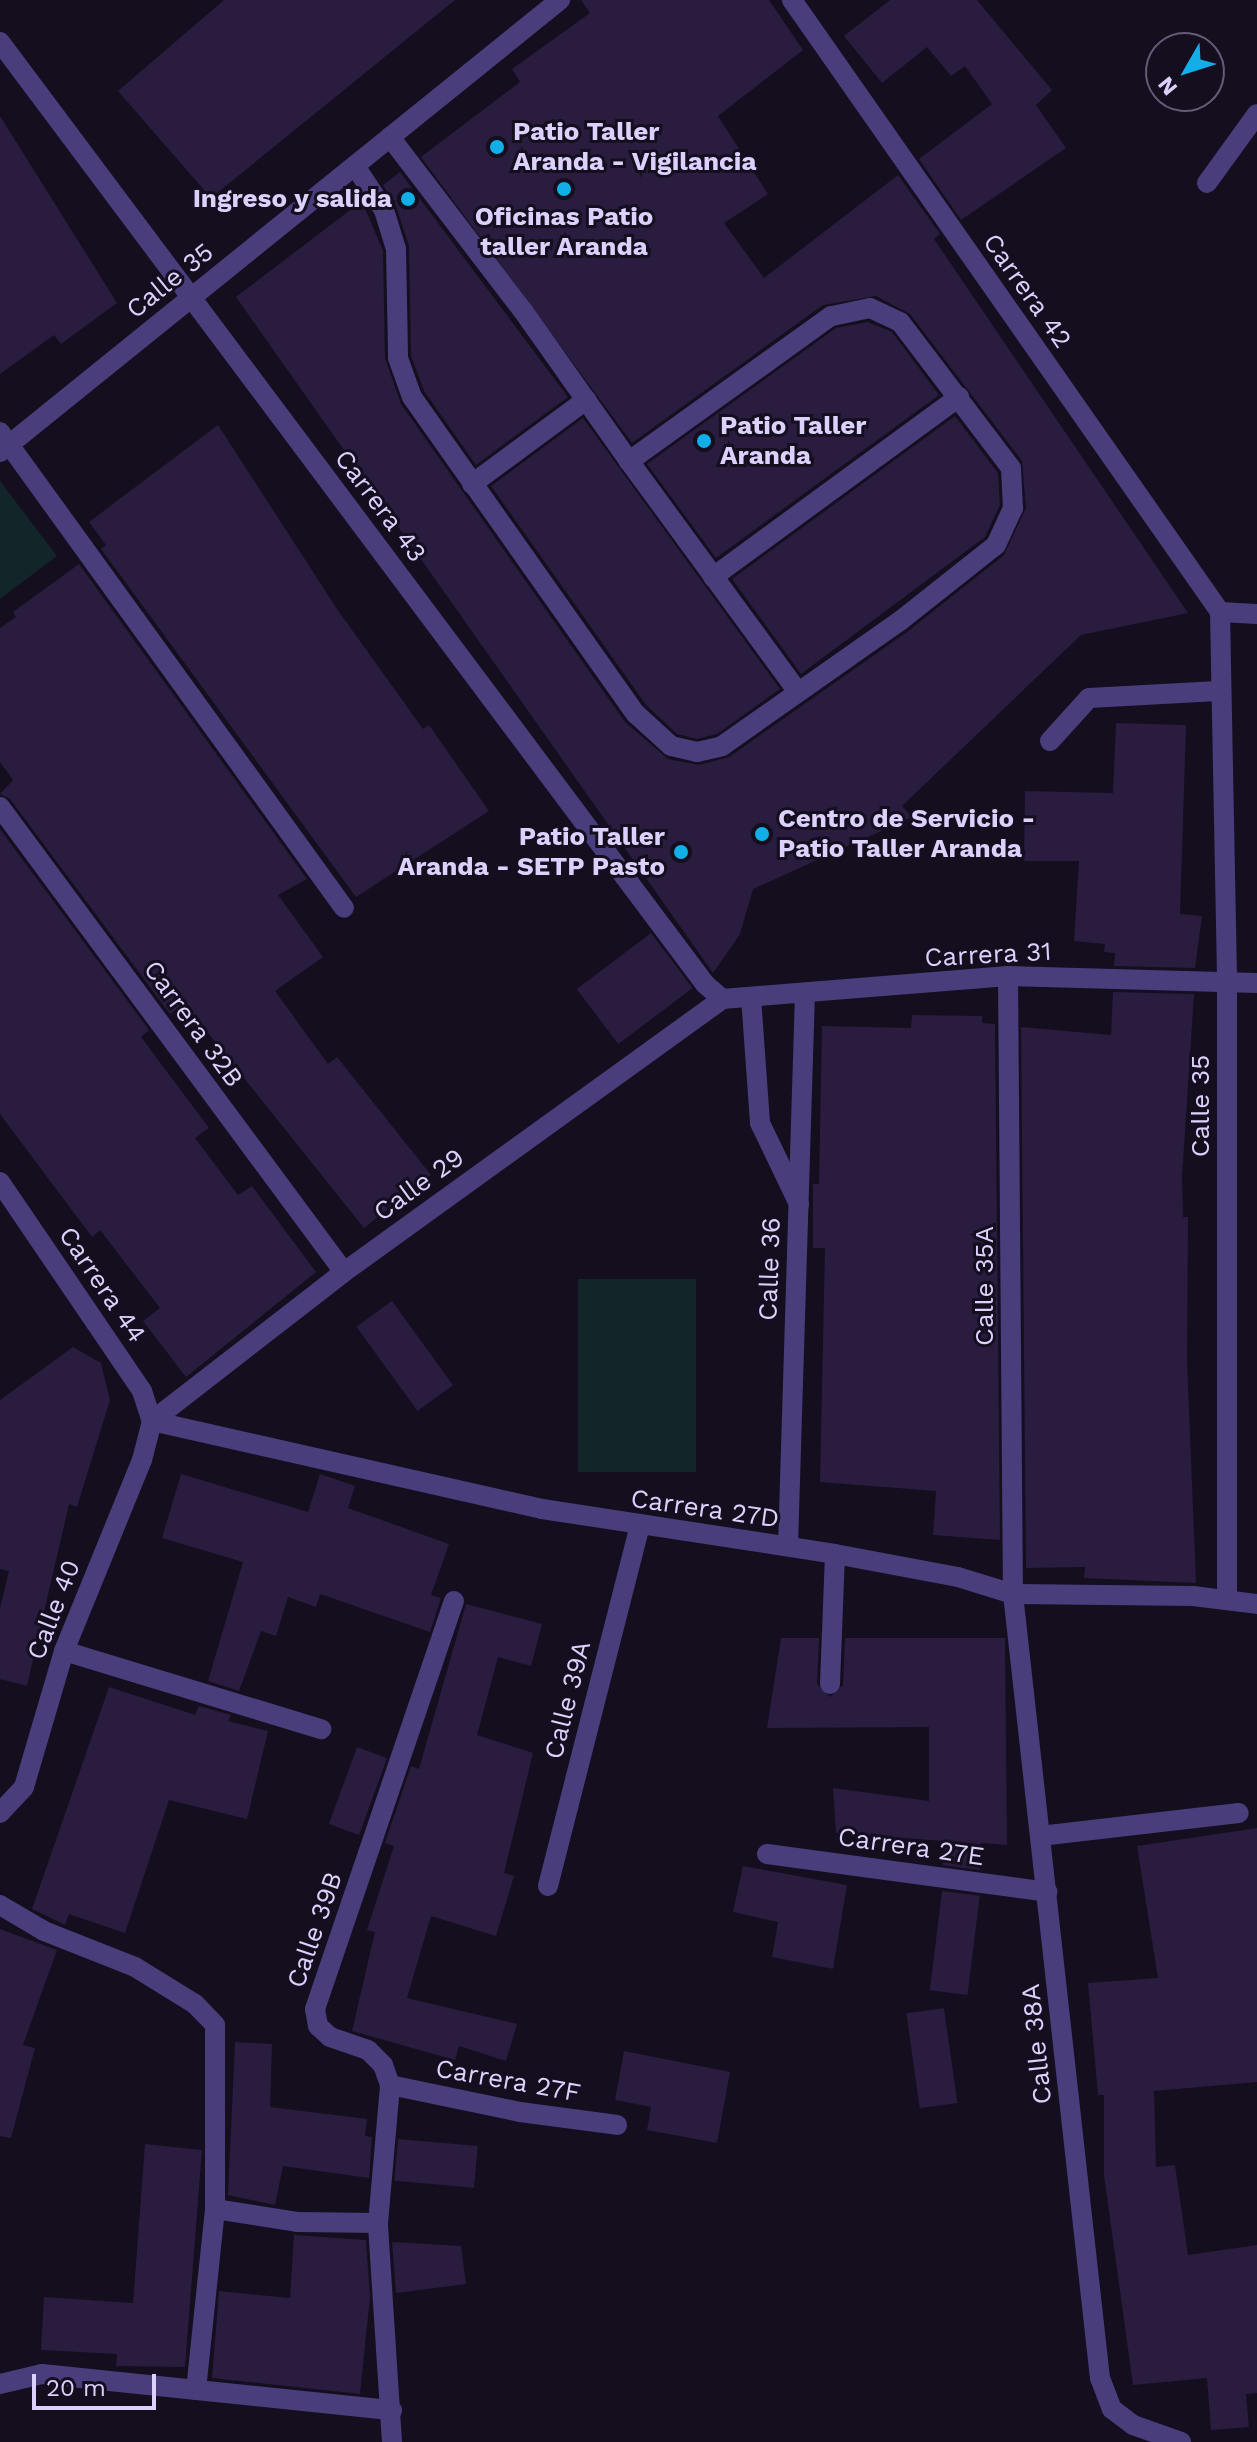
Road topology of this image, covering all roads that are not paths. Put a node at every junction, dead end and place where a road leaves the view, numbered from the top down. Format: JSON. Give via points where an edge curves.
{"nodes":[{"id":1,"x":560,"y":0,"type":"edge"},
{"id":2,"x":792,"y":0,"type":"edge"},
{"id":3,"x":0,"y":42,"type":"edge"},
{"id":4,"x":1257,"y":114,"type":"edge"},
{"id":5,"x":390,"y":137,"type":"junction"},
{"id":6,"x":355,"y":166,"type":"junction"},
{"id":7,"x":1207,"y":183,"type":"dead end"},
{"id":8,"x":191,"y":297,"type":"junction"},
{"id":9,"x":959,"y":397,"type":"junction"},
{"id":10,"x":586,"y":400,"type":"junction"},
{"id":11,"x":3,"y":443,"type":"edge"},
{"id":12,"x":629,"y":461,"type":"junction"},
{"id":13,"x":472,"y":484,"type":"junction"},
{"id":14,"x":713,"y":577,"type":"junction"},
{"id":15,"x":1220,"y":612,"type":"junction"},
{"id":16,"x":1257,"y":614,"type":"edge"},
{"id":17,"x":1218,"y":691,"type":"junction"},
{"id":18,"x":798,"y":692,"type":"junction"},
{"id":19,"x":1050,"y":741,"type":"dead end"},
{"id":20,"x":0,"y":807,"type":"edge"},
{"id":21,"x":344,"y":908,"type":"dead end"},
{"id":22,"x":1008,"y":976,"type":"junction"},
{"id":23,"x":1227,"y":981,"type":"junction"},
{"id":24,"x":1257,"y":983,"type":"edge"},
{"id":25,"x":805,"y":994,"type":"junction"},
{"id":26,"x":751,"y":997,"type":"junction"},
{"id":27,"x":722,"y":999,"type":"junction"},
{"id":28,"x":0,"y":1182,"type":"edge"},
{"id":29,"x":799,"y":1204,"type":"junction"},
{"id":30,"x":344,"y":1272,"type":"junction"},
{"id":31,"x":152,"y":1421,"type":"junction"},
{"id":32,"x":639,"y":1528,"type":"junction"},
{"id":33,"x":788,"y":1546,"type":"junction"},
{"id":34,"x":835,"y":1554,"type":"junction"},
{"id":35,"x":1013,"y":1594,"type":"junction"},
{"id":36,"x":1227,"y":1599,"type":"junction"},
{"id":37,"x":454,"y":1601,"type":"dead end"},
{"id":38,"x":1257,"y":1604,"type":"edge"},
{"id":39,"x":64,"y":1651,"type":"junction"},
{"id":40,"x":830,"y":1684,"type":"dead end"},
{"id":41,"x":321,"y":1729,"type":"dead end"},
{"id":42,"x":0,"y":1813,"type":"edge"},
{"id":43,"x":1239,"y":1813,"type":"dead end"},
{"id":44,"x":1040,"y":1836,"type":"junction"},
{"id":45,"x":767,"y":1854,"type":"dead end"},
{"id":46,"x":548,"y":1886,"type":"dead end"},
{"id":47,"x":1047,"y":1892,"type":"junction"},
{"id":48,"x":0,"y":1905,"type":"edge"},
{"id":49,"x":390,"y":2085,"type":"junction"},
{"id":50,"x":617,"y":2125,"type":"dead end"},
{"id":51,"x":215,"y":2209,"type":"junction"},
{"id":52,"x":378,"y":2223,"type":"junction"},
{"id":53,"x":0,"y":2384,"type":"edge"},
{"id":54,"x":196,"y":2390,"type":"junction"},
{"id":55,"x":392,"y":2410,"type":"junction"},
{"id":56,"x":392,"y":2442,"type":"edge"},
{"id":57,"x":1181,"y":2442,"type":"edge"}],
"edges":[{"from":1,"to":5,"type":"street","name":"Calle 35"},
{"from":2,"to":15,"type":"street","name":"Carrera 42"},
{"from":3,"to":8,"type":"street","name":"Carrera 43"},
{"from":4,"to":7,"type":"street"},
{"from":5,"to":6,"type":"street","name":"Calle 35"},
{"from":5,"to":10,"type":"street"},
{"from":6,"to":8,"type":"street","name":"Calle 35"},
{"from":6,"to":13,"type":"street","via":[[384,210],[396,249],[403,378]]},
{"from":8,"to":11,"type":"street","name":"Calle 35"},
{"from":8,"to":27,"type":"street","name":"Carrera 43","via":[[705,984]]},
{"from":9,"to":12,"type":"street","via":[[894,317],[870,308],[849,308]]},
{"from":9,"to":14,"type":"street"},
{"from":9,"to":18,"type":"street","via":[[1011,468],[1015,495],[1004,534],[947,586]]},
{"from":10,"to":12,"type":"street"},
{"from":10,"to":13,"type":"street"},
{"from":11,"to":21,"type":"street"},
{"from":12,"to":14,"type":"street"},
{"from":13,"to":18,"type":"street","via":[[636,714],[671,746],[697,752],[722,746]]},
{"from":14,"to":18,"type":"street"},
{"from":15,"to":16,"type":"street"},
{"from":15,"to":17,"type":"street","name":"Calle 35"},
{"from":17,"to":19,"type":"street","via":[[1089,698]]},
{"from":17,"to":23,"type":"street","name":"Calle 35"},
{"from":20,"to":30,"type":"street","name":"Carrera 32B"},
{"from":22,"to":23,"type":"street","name":"Carrera 31"},
{"from":22,"to":25,"type":"street","name":"Carrera 31"},
{"from":22,"to":35,"type":"street","name":"Calle 35A"},
{"from":23,"to":24,"type":"street","name":"Carrera 31"},
{"from":23,"to":36,"type":"street","name":"Calle 35"},
{"from":25,"to":26,"type":"street","name":"Carrera 31"},
{"from":25,"to":29,"type":"street","name":"Calle 36"},
{"from":26,"to":27,"type":"street","name":"Carrera 31"},
{"from":26,"to":29,"type":"street","via":[[760,1123]]},
{"from":27,"to":30,"type":"street","name":"Calle 29"},
{"from":28,"to":31,"type":"street","name":"Carrera 44","via":[[142,1391]]},
{"from":29,"to":33,"type":"street","name":"Calle 36"},
{"from":30,"to":31,"type":"street","name":"Calle 29"},
{"from":31,"to":32,"type":"street","name":"Carrera 27D"},
{"from":31,"to":39,"type":"street","name":"Calle 40","via":[[142,1460]]},
{"from":32,"to":33,"type":"street","name":"Carrera 27D"},
{"from":32,"to":46,"type":"street","name":"Calle 39A"},
{"from":33,"to":34,"type":"street","name":"Carrera 27D"},
{"from":34,"to":35,"type":"street","name":"Carrera 27D","via":[[958,1577]]},
{"from":34,"to":40,"type":"street"},
{"from":35,"to":36,"type":"street","name":"Carrera 27D"},
{"from":35,"to":44,"type":"street","name":"Calle 38A"},
{"from":36,"to":38,"type":"street","name":"Carrera 27D"},
{"from":37,"to":49,"type":"street","name":"Calle 39B","via":[[315,2009],[318,2026],[330,2037],[368,2050],[383,2065]]},
{"from":39,"to":41,"type":"street"},
{"from":39,"to":42,"type":"street","name":"Calle 40","via":[[24,1787]]},
{"from":43,"to":44,"type":"street"},
{"from":44,"to":47,"type":"street","name":"Calle 38A"},
{"from":45,"to":47,"type":"street","name":"Carrera 27E"},
{"from":47,"to":57,"type":"street","name":"Calle 38A","via":[[1100,2378],[1112,2409],[1133,2425]]},
{"from":48,"to":51,"type":"street","via":[[44,1931],[135,1967],[195,2004],[215,2025]]},
{"from":49,"to":50,"type":"street","name":"Carrera 27F","via":[[520,2112]]},
{"from":49,"to":52,"type":"street"},
{"from":51,"to":52,"type":"street","via":[[297,2222]]},
{"from":51,"to":54,"type":"street"},
{"from":52,"to":55,"type":"street"},
{"from":53,"to":54,"type":"street","via":[[42,2374]]},
{"from":54,"to":55,"type":"street"},
{"from":55,"to":56,"type":"street"}]}
